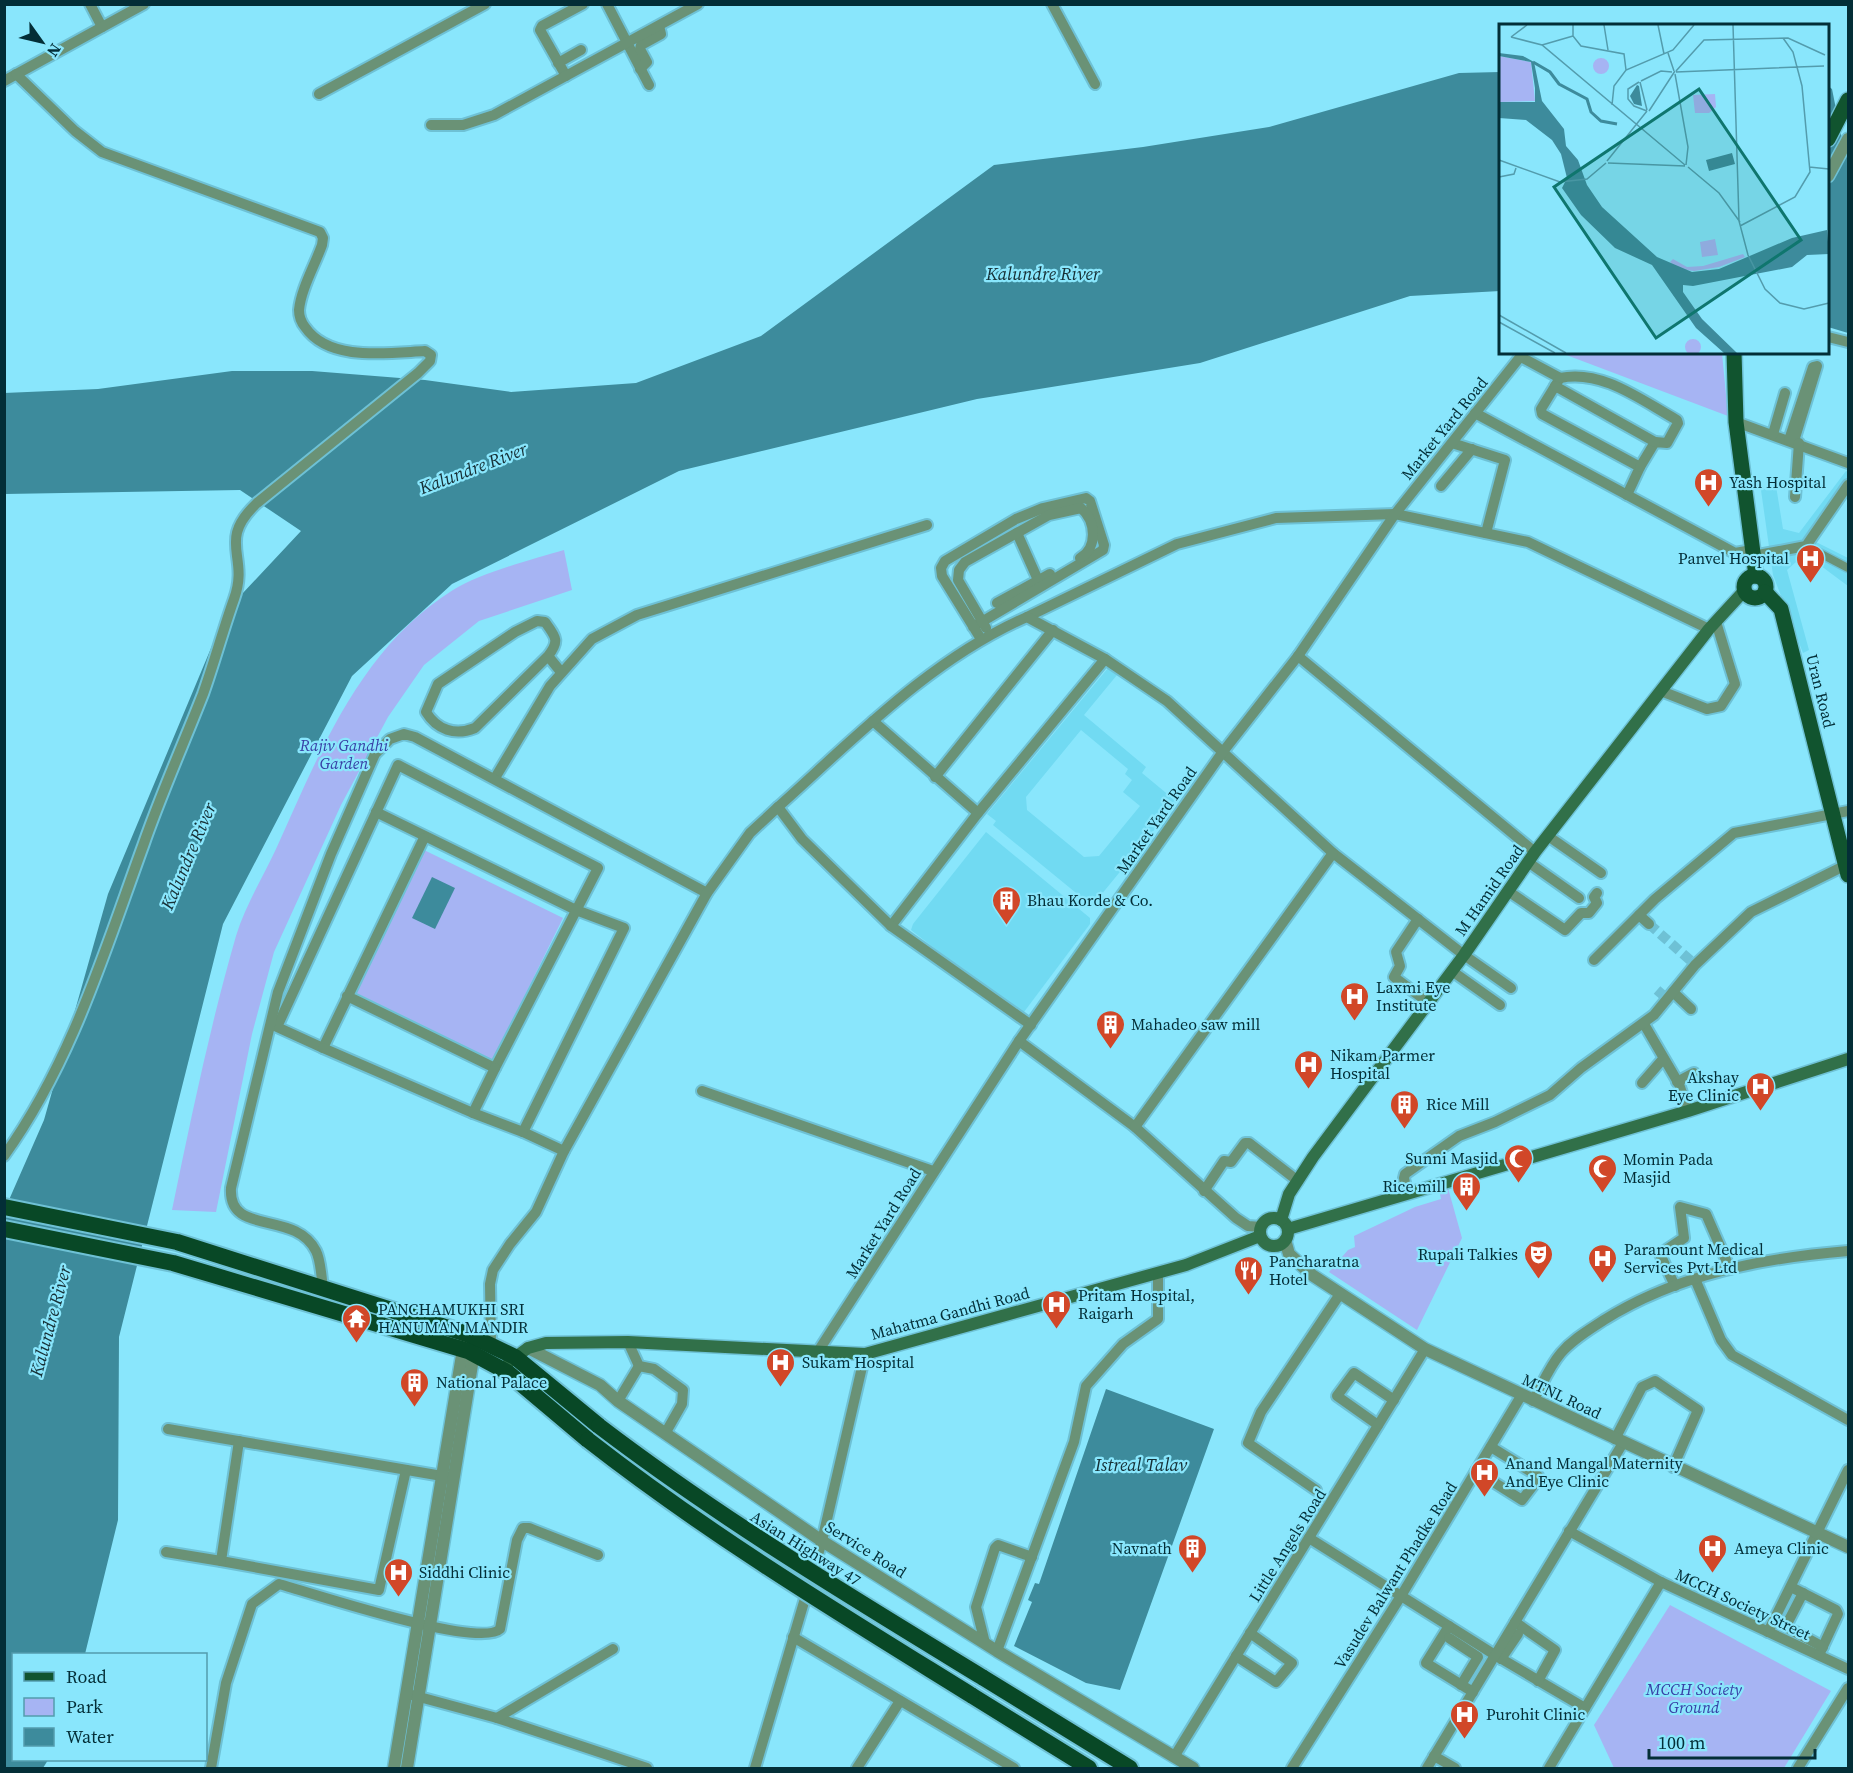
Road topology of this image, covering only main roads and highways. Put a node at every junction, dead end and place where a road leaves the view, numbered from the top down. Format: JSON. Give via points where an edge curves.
{"nodes":[{"id":1,"x":1848,"y":100,"type":"edge"},
{"id":2,"x":1829,"y":135,"type":"edge"},
{"id":3,"x":1734,"y":354,"type":"edge"},
{"id":4,"x":1756,"y":576,"type":"junction"},
{"id":5,"x":1744,"y":591,"type":"junction"},
{"id":6,"x":1765,"y":592,"type":"junction"},
{"id":7,"x":1841,"y":812,"type":"edge"},
{"id":8,"x":1847,"y":870,"type":"edge"},
{"id":9,"x":1848,"y":1059,"type":"edge"},
{"id":10,"x":4,"y":1207,"type":"edge"},
{"id":11,"x":4,"y":1229,"type":"edge"},
{"id":12,"x":1285,"y":1230,"type":"junction"},
{"id":13,"x":1260,"y":1232,"type":"junction"},
{"id":14,"x":474,"y":1344,"type":"junction"},
{"id":15,"x":522,"y":1352,"type":"junction"},
{"id":16,"x":502,"y":1369,"type":"junction"},
{"id":17,"x":1089,"y":1768,"type":"edge"},
{"id":18,"x":1130,"y":1768,"type":"edge"}],
"edges":[{"from":1,"to":2,"type":"main road"},
{"from":3,"to":4,"type":"main road","name":"Uran Road","via":[[1736,422]]},
{"from":4,"to":5,"type":"main road","via":[[1748,579]]},
{"from":4,"to":6,"type":"main road","name":"Uran Road","via":[[1766,584]]},
{"from":5,"to":6,"type":"main road","via":[[1754,599]]},
{"from":5,"to":12,"type":"main road","name":"M Hamid Road","via":[[1712,625],[1531,857],[1298,1181],[1289,1194]]},
{"from":6,"to":7,"type":"main road","name":"Uran Road","via":[[1781,609]]},
{"from":7,"to":8,"type":"main road","name":"Uran Road"},
{"from":9,"to":12,"type":"main road","via":[[1688,1111]]},
{"from":10,"to":14,"type":"highway","via":[[177,1242],[322,1287]]},
{"from":11,"to":14,"type":"highway","via":[[173,1263]]},
{"from":12,"to":13,"type":"main road","name":"Mahatma Gandhi Road","via":[[1269,1219]]},
{"from":12,"to":13,"type":"main road","via":[[1278,1245],[1269,1245]]},
{"from":13,"to":15,"type":"main road","name":"Mahatma Gandhi Road","via":[[1186,1265],[865,1354],[628,1342],[546,1343]]},
{"from":14,"to":15,"type":"highway","name":"Asian Highway 47"},
{"from":14,"to":16,"type":"highway"},
{"from":15,"to":16,"type":"main road"},
{"from":15,"to":18,"type":"highway","name":"Asian Highway 47","bridge":true,"via":[[598,1426],[662,1474],[760,1541]]},
{"from":16,"to":17,"type":"highway","bridge":true,"via":[[650,1488],[747,1556]]}]}
